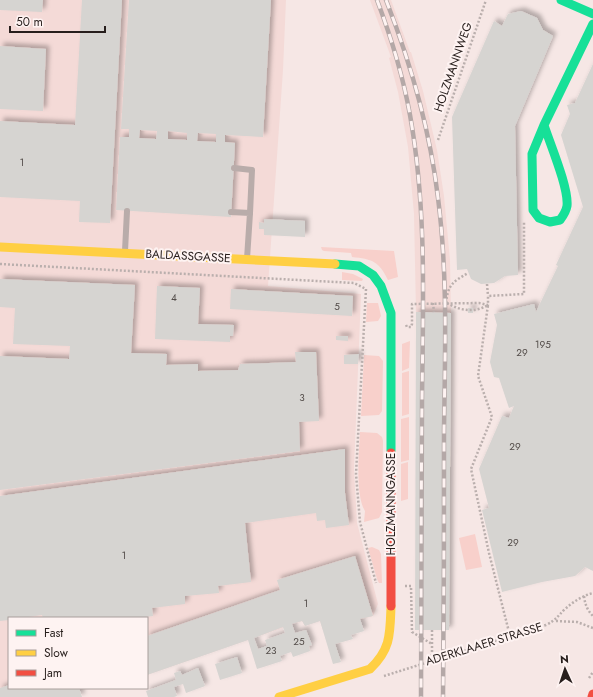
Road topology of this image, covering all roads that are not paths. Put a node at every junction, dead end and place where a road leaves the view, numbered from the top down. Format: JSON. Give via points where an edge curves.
{"nodes":[{"id":1,"x":561,"y":0,"type":"edge"},
{"id":2,"x":593,"y":14,"type":"edge"},
{"id":3,"x":593,"y":24,"type":"edge"},
{"id":4,"x":544,"y":125,"type":"junction"},
{"id":5,"x":234,"y":168,"type":"dead end"},
{"id":6,"x":127,"y":211,"type":"dead end"},
{"id":7,"x":231,"y":212,"type":"dead end"},
{"id":8,"x":250,"y":213,"type":"junction"},
{"id":9,"x":0,"y":247,"type":"edge"},
{"id":10,"x":125,"y":253,"type":"junction"},
{"id":11,"x":247,"y":259,"type":"junction"},
{"id":12,"x":374,"y":275,"type":"joint"},
{"id":13,"x":279,"y":697,"type":"edge"}],
"edges":[{"from":1,"to":2,"type":"street"},
{"from":3,"to":4,"type":"street"},
{"from":4,"to":4,"type":"street","via":[[532,154],[533,210],[539,218],[550,222],[560,220],[566,213],[567,205],[565,187]]},
{"from":5,"to":8,"type":"lane","via":[[252,170]]},
{"from":6,"to":10,"type":"lane"},
{"from":7,"to":8,"type":"lane"},
{"from":8,"to":11,"type":"lane"},
{"from":9,"to":10,"type":"street","name":"BALDASSGASSE"},
{"from":10,"to":11,"type":"street","name":"BALDASSGASSE"},
{"from":11,"to":12,"type":"street","name":"BALDASSGASSE","via":[[343,264],[361,267]]},
{"from":12,"to":13,"type":"street","name":"HOLZMANNGASSE","via":[[384,290],[391,313],[391,586],[387,650],[380,661],[370,669]]}]}
